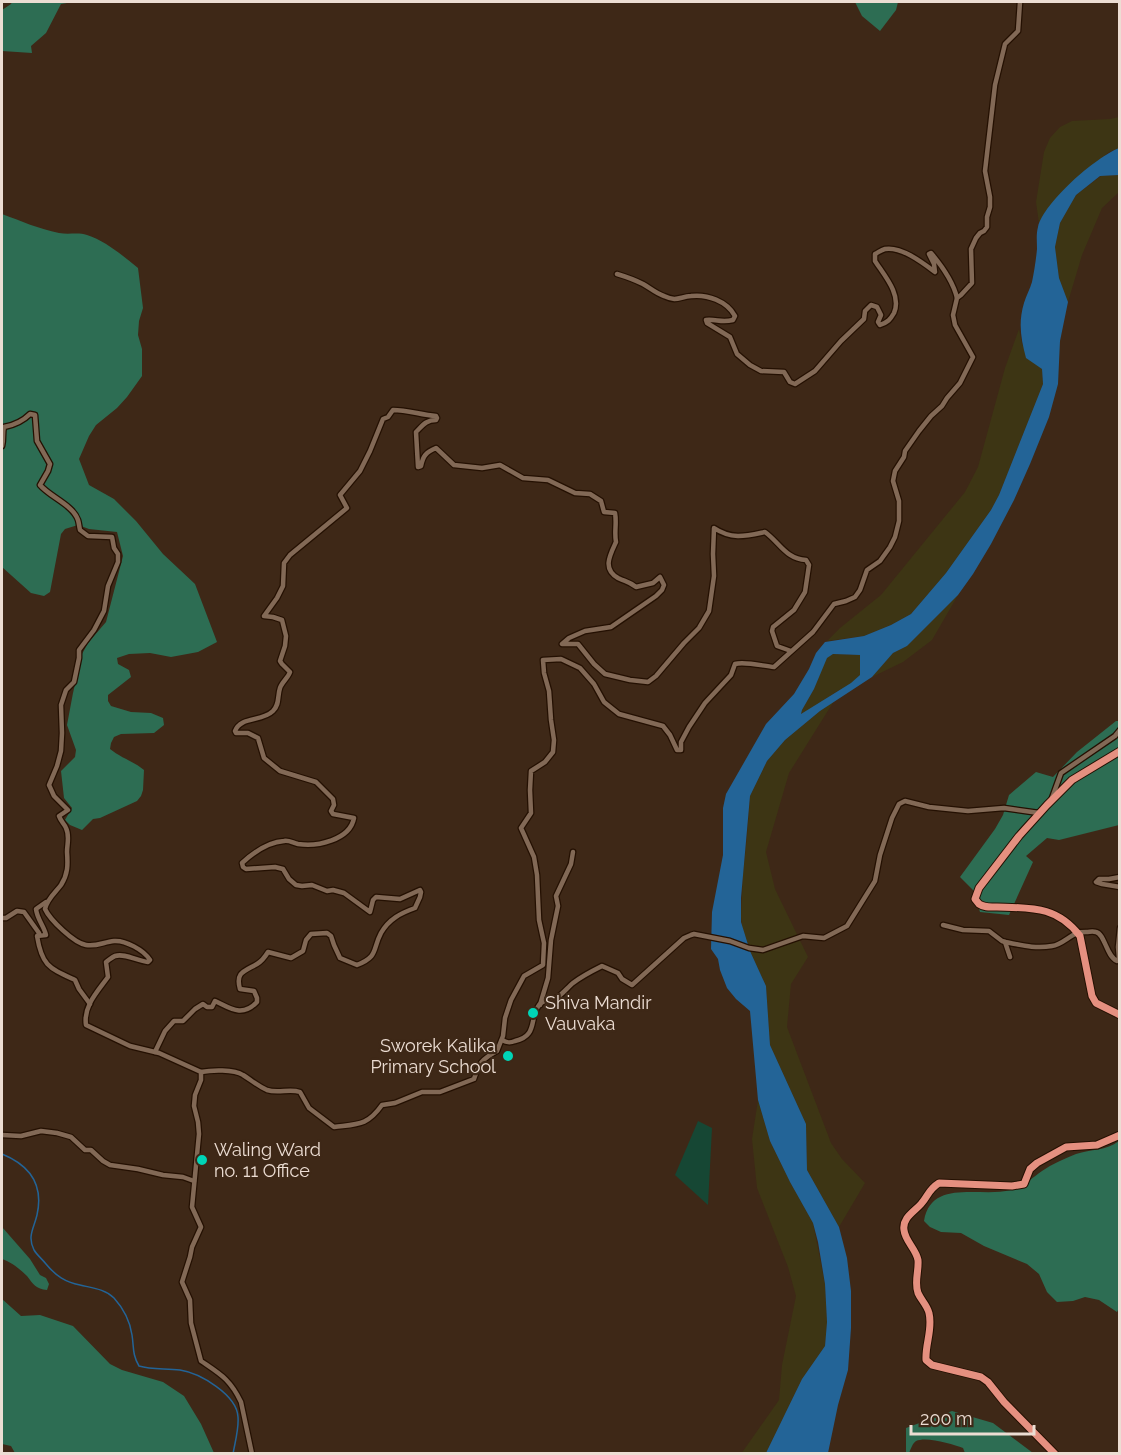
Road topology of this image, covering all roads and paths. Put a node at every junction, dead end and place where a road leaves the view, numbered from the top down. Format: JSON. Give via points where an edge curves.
{"nodes":[{"id":1,"x":1020,"y":2,"type":"edge"},
{"id":2,"x":617,"y":274,"type":"dead end"},
{"id":3,"x":957,"y":298,"type":"junction"},
{"id":4,"x":2,"y":446,"type":"edge"},
{"id":5,"x":791,"y":651,"type":"junction"},
{"id":6,"x":1119,"y":730,"type":"edge"},
{"id":7,"x":1119,"y":751,"type":"edge"},
{"id":8,"x":1051,"y":801,"type":"junction"},
{"id":9,"x":1039,"y":813,"type":"junction"},
{"id":10,"x":573,"y":852,"type":"dead end"},
{"id":11,"x":1119,"y":877,"type":"edge"},
{"id":12,"x":1119,"y":887,"type":"edge"},
{"id":13,"x":46,"y":902,"type":"junction"},
{"id":14,"x":2,"y":918,"type":"edge"},
{"id":15,"x":944,"y":925,"type":"dead end"},
{"id":16,"x":1119,"y":928,"type":"edge"},
{"id":17,"x":1078,"y":932,"type":"junction"},
{"id":18,"x":38,"y":936,"type":"junction"},
{"id":19,"x":1005,"y":942,"type":"junction"},
{"id":20,"x":1010,"y":957,"type":"dead end"},
{"id":21,"x":90,"y":1004,"type":"junction"},
{"id":22,"x":540,"y":1005,"type":"junction"},
{"id":23,"x":1119,"y":1015,"type":"edge"},
{"id":24,"x":502,"y":1040,"type":"junction"},
{"id":25,"x":155,"y":1052,"type":"junction"},
{"id":26,"x":201,"y":1072,"type":"junction"},
{"id":27,"x":2,"y":1135,"type":"edge"},
{"id":28,"x":1119,"y":1135,"type":"edge"},
{"id":29,"x":194,"y":1181,"type":"junction"},
{"id":30,"x":252,"y":1454,"type":"edge"},
{"id":31,"x":1055,"y":1454,"type":"edge"}],
"edges":[{"from":1,"to":3,"type":"street","via":[[1018,31],[1005,44],[995,85],[984,171],[990,197],[987,227],[976,237],[971,249],[972,283]]},
{"from":2,"to":3,"type":"street","via":[[676,300],[703,295],[718,300],[735,316],[733,320],[712,319],[707,323],[730,337],[737,354],[750,365],[761,371],[784,372],[795,384],[815,371],[864,319],[865,310],[871,305],[881,315],[880,325],[888,322],[896,309],[896,297],[875,261],[875,254],[885,249],[899,250],[935,272],[931,253],[949,277]]},
{"from":3,"to":5,"type":"street","via":[[955,325],[973,357],[960,383],[904,451],[895,471],[893,481],[899,501],[895,537],[880,561],[867,570],[855,597],[834,604],[813,632]]},
{"from":4,"to":13,"type":"street","via":[[4,427],[35,415],[37,441],[50,464],[40,485],[69,508],[78,518],[80,530],[88,536],[112,537],[118,554],[104,611],[79,650],[74,682],[66,690],[61,705],[61,751],[49,785],[68,810],[59,816],[66,825],[69,861],[64,880]]},
{"from":5,"to":24,"type":"street","via":[[774,667],[735,664],[731,675],[689,727],[681,750],[677,750],[663,726],[619,714],[604,702],[580,668],[561,659],[543,660],[553,752],[531,771],[531,813],[521,828],[537,875],[543,965],[524,976],[511,1000]]},
{"from":5,"to":25,"type":"street","via":[[777,646],[772,631],[806,592],[806,560],[791,557],[765,532],[740,537],[714,528],[709,611],[699,628],[648,682],[605,674],[578,644],[562,644],[585,631],[611,627],[656,596],[664,585],[660,577],[636,587],[610,572],[608,565],[616,542],[615,513],[604,512],[601,501],[590,494],[575,493],[548,480],[523,478],[500,465],[454,465],[436,448],[429,451],[418,467],[416,432],[425,422],[437,418],[393,410],[382,419],[360,471],[340,495],[347,508],[284,562],[283,586],[264,616],[282,620],[286,636],[280,660],[290,672],[280,688],[274,711],[238,724],[235,731],[258,738],[264,758],[280,771],[316,782],[333,799],[333,814],[354,818],[354,822],[334,840],[316,844],[286,840],[273,843],[242,862],[246,869],[283,869],[296,885],[344,893],[370,912],[376,897],[400,899],[422,892],[415,908],[399,913],[381,933],[373,955],[365,962],[357,965],[340,958],[327,933],[311,934],[303,951],[291,958],[268,952],[262,961],[239,975],[240,989],[254,991],[254,1006],[237,1011],[214,1001],[212,1006],[203,1004],[183,1021],[174,1021]]},
{"from":6,"to":8,"type":"street","via":[[1061,773]]},
{"from":7,"to":8,"type":"highway","via":[[1072,780]]},
{"from":8,"to":9,"type":"highway"},
{"from":9,"to":17,"type":"highway","via":[[979,888],[976,902],[987,907],[1042,910],[1058,915]]},
{"from":9,"to":22,"type":"street","via":[[1004,808],[942,809],[905,801],[892,818],[875,881],[847,926],[824,938],[803,936],[763,950],[691,934],[632,985],[602,966]]},
{"from":10,"to":22,"type":"street","via":[[556,896],[548,978]]},
{"from":11,"to":12,"type":"street","via":[[1096,882]]},
{"from":13,"to":18,"type":"street","via":[[36,909],[45,935]]},
{"from":13,"to":21,"type":"street","via":[[45,909],[53,921],[83,945],[125,942],[150,960],[116,956],[106,962],[108,977]]},
{"from":14,"to":18,"type":"street","via":[[24,912]]},
{"from":15,"to":19,"type":"street","via":[[989,932]]},
{"from":16,"to":17,"type":"street","via":[[1118,961],[1109,954],[1100,934]]},
{"from":17,"to":19,"type":"street","via":[[1050,947]]},
{"from":17,"to":23,"type":"highway","via":[[1092,996]]},
{"from":18,"to":21,"type":"street","via":[[40,953],[47,965],[75,980]]},
{"from":19,"to":20,"type":"street"},
{"from":21,"to":25,"type":"street","via":[[86,1025],[130,1046]]},
{"from":22,"to":24,"type":"street","via":[[526,1036],[517,1041]]},
{"from":24,"to":26,"type":"street","via":[[497,1051],[484,1058],[474,1080],[382,1105],[361,1124],[334,1127],[309,1108],[300,1092],[268,1090],[241,1073]]},
{"from":25,"to":26,"type":"street"},
{"from":26,"to":29,"type":"street","via":[[194,1106],[199,1134]]},
{"from":27,"to":29,"type":"street","via":[[41,1131],[71,1137],[110,1165]]},
{"from":28,"to":31,"type":"highway","via":[[1097,1145],[1066,1147],[1030,1169],[1024,1184],[939,1183],[904,1225],[918,1260],[918,1291],[930,1317],[926,1360],[988,1382]]},
{"from":29,"to":30,"type":"street","via":[[192,1207],[201,1227],[182,1282],[190,1300],[201,1360],[228,1380],[237,1394]]}]}
